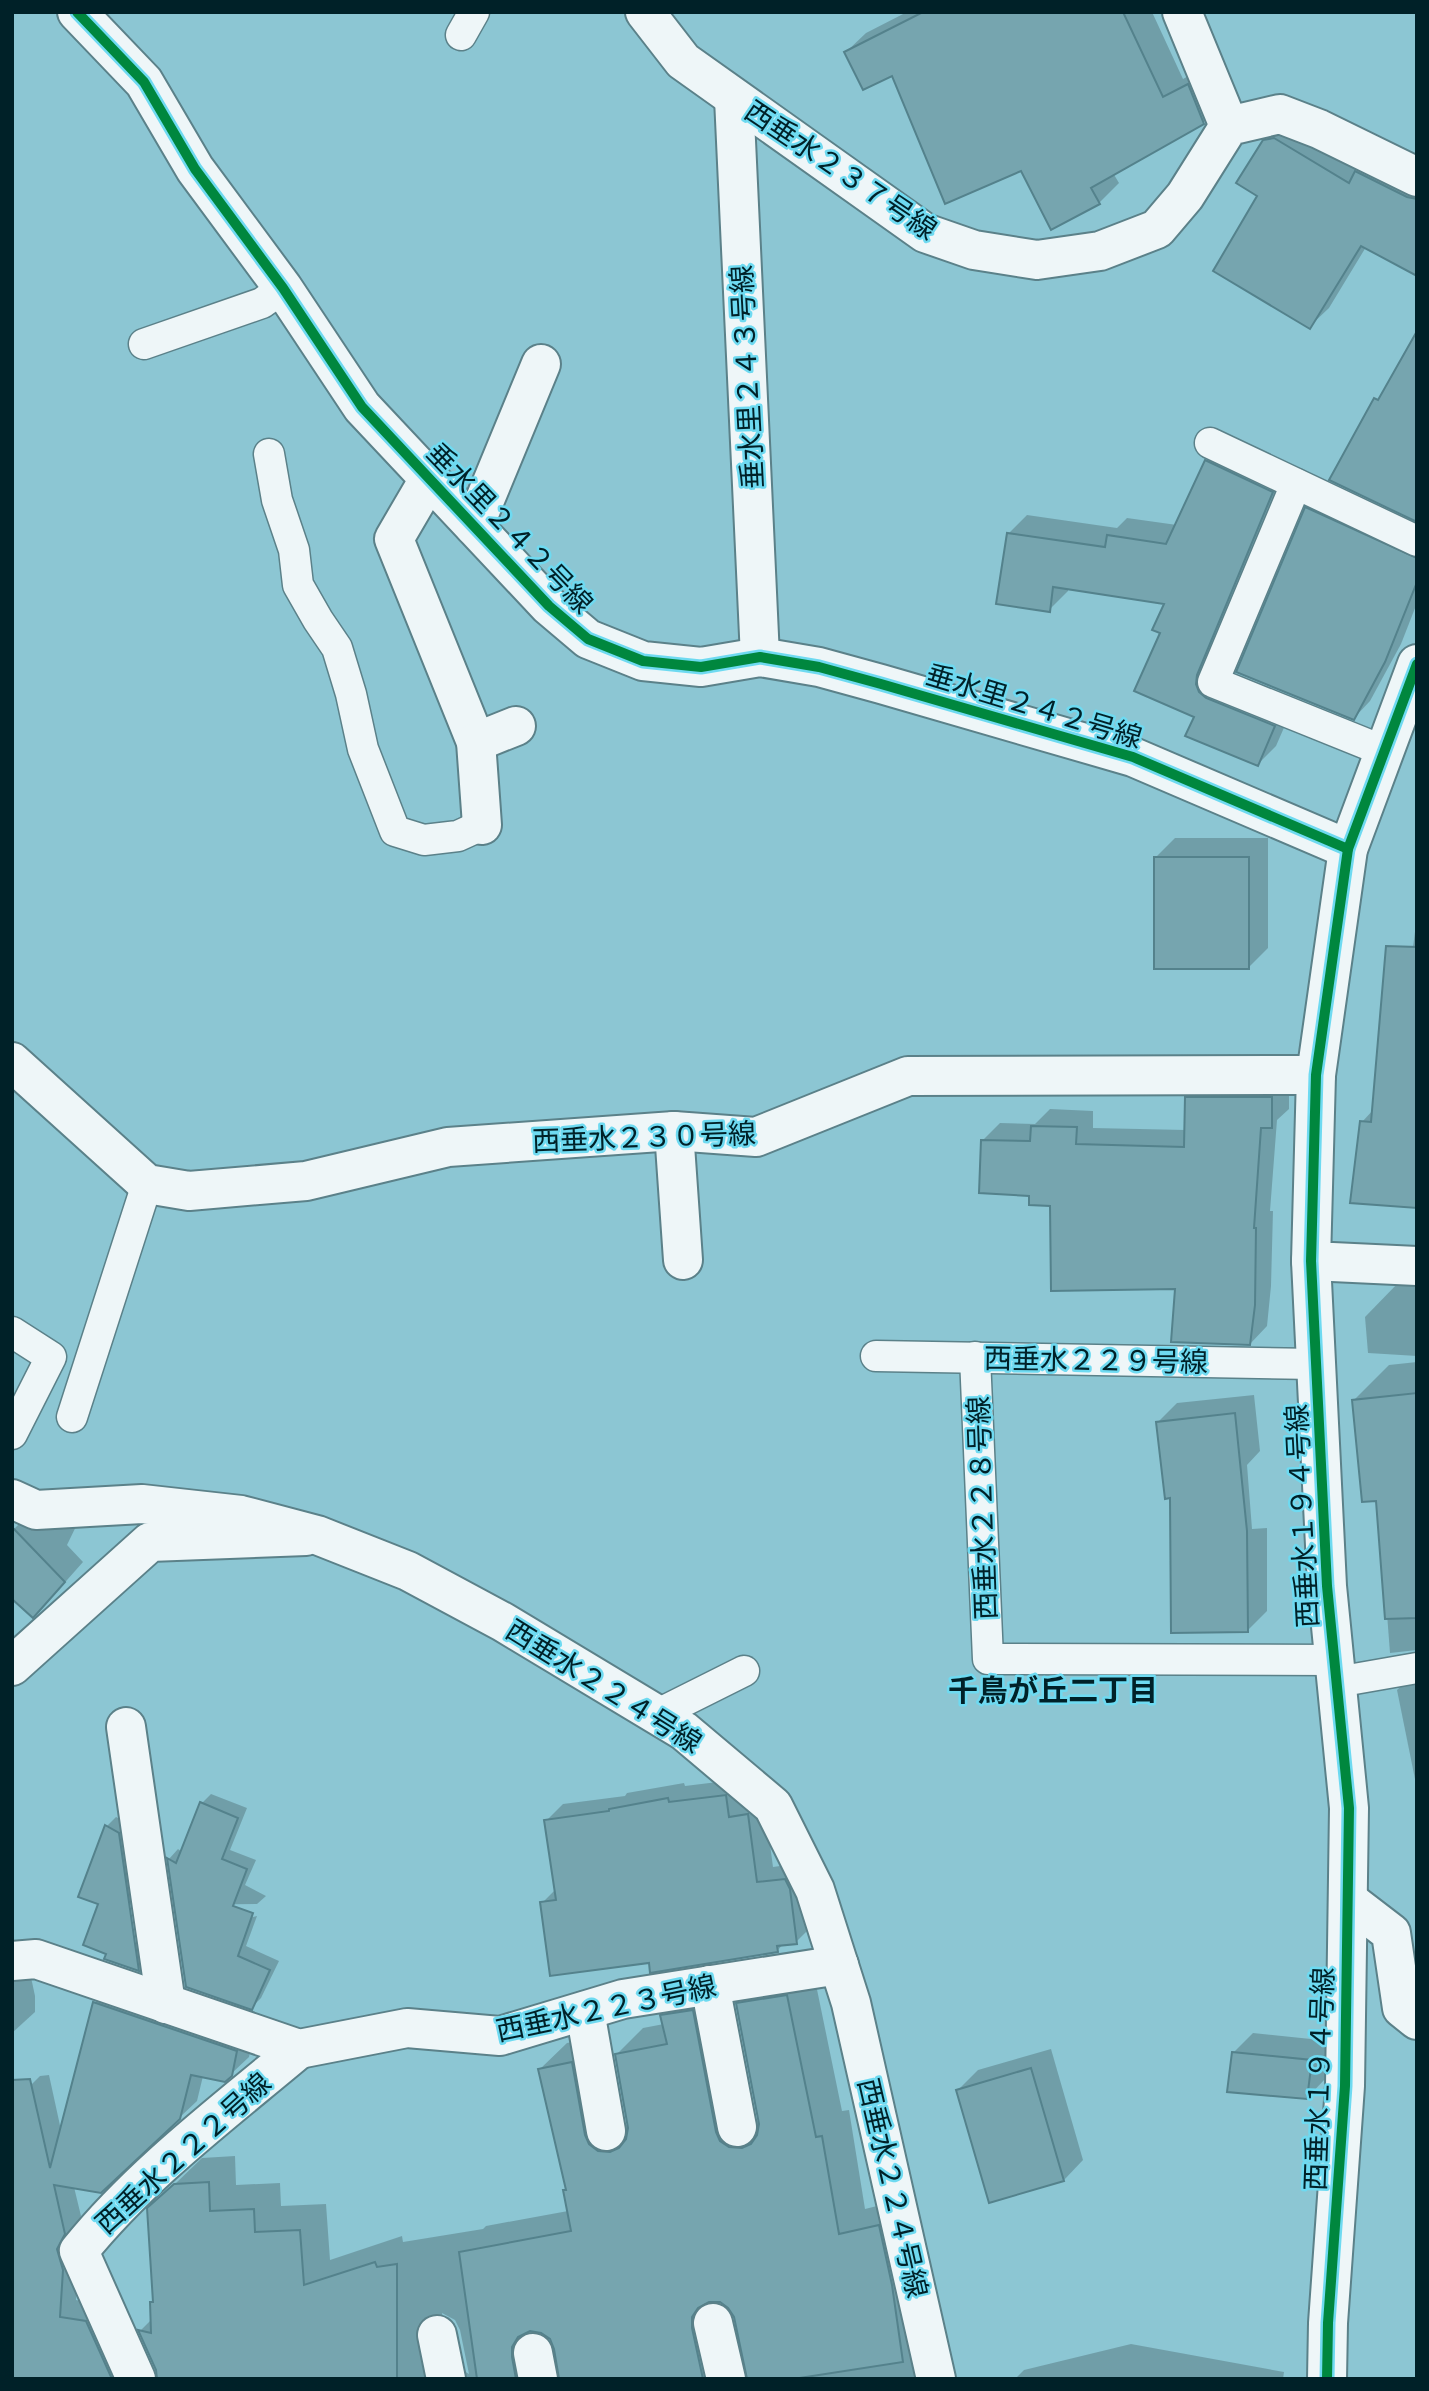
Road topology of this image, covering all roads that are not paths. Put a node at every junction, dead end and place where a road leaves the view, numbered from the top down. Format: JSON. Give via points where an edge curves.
{"nodes":[{"id":1,"x":77,"y":12,"type":"edge"},
{"id":2,"x":645,"y":12,"type":"edge"},
{"id":3,"x":1182,"y":12,"type":"edge"},
{"id":4,"x":734,"y":98,"type":"junction"},
{"id":5,"x":1229,"y":126,"type":"junction"},
{"id":6,"x":1417,"y":177,"type":"edge"},
{"id":7,"x":272,"y":295,"type":"junction"},
{"id":8,"x":144,"y":344,"type":"dead end"},
{"id":9,"x":541,"y":364,"type":"dead end"},
{"id":10,"x":1209,"y":443,"type":"dead end"},
{"id":11,"x":269,"y":454,"type":"dead end"},
{"id":12,"x":429,"y":479,"type":"junction"},
{"id":13,"x":1296,"y":484,"type":"junction"},
{"id":14,"x":474,"y":526,"type":"junction"},
{"id":15,"x":1417,"y":541,"type":"edge"},
{"id":16,"x":760,"y":657,"type":"junction"},
{"id":17,"x":1417,"y":664,"type":"edge"},
{"id":18,"x":516,"y":726,"type":"dead end"},
{"id":19,"x":476,"y":742,"type":"junction"},
{"id":20,"x":1384,"y":751,"type":"junction"},
{"id":21,"x":482,"y":825,"type":"joint"},
{"id":22,"x":1348,"y":849,"type":"junction"},
{"id":23,"x":12,"y":1062,"type":"edge"},
{"id":24,"x":1316,"y":1075,"type":"junction"},
{"id":25,"x":674,"y":1131,"type":"junction"},
{"id":26,"x":147,"y":1184,"type":"junction"},
{"id":27,"x":683,"y":1260,"type":"dead end"},
{"id":28,"x":1311,"y":1261,"type":"junction"},
{"id":29,"x":1417,"y":1266,"type":"edge"},
{"id":30,"x":12,"y":1332,"type":"edge"},
{"id":31,"x":876,"y":1356,"type":"dead end"},
{"id":32,"x":975,"y":1357,"type":"junction"},
{"id":33,"x":1315,"y":1364,"type":"junction"},
{"id":34,"x":72,"y":1417,"type":"dead end"},
{"id":35,"x":12,"y":1434,"type":"edge"},
{"id":36,"x":12,"y":1499,"type":"edge"},
{"id":37,"x":317,"y":1535,"type":"junction"},
{"id":38,"x":12,"y":1665,"type":"edge"},
{"id":39,"x":1417,"y":1668,"type":"edge"},
{"id":40,"x":744,"y":1671,"type":"dead end"},
{"id":41,"x":1335,"y":1671,"type":"junction"},
{"id":42,"x":656,"y":1714,"type":"junction"},
{"id":43,"x":126,"y":1727,"type":"dead end"},
{"id":44,"x":1348,"y":1900,"type":"junction"},
{"id":45,"x":12,"y":1961,"type":"edge"},
{"id":46,"x":839,"y":1965,"type":"junction"},
{"id":47,"x":710,"y":1985,"type":"junction"},
{"id":48,"x":166,"y":2004,"type":"junction"},
{"id":49,"x":585,"y":2011,"type":"junction"},
{"id":50,"x":1417,"y":2020,"type":"edge"},
{"id":51,"x":299,"y":2049,"type":"junction"},
{"id":52,"x":737,"y":2127,"type":"dead end"},
{"id":53,"x":606,"y":2131,"type":"dead end"},
{"id":54,"x":713,"y":2323,"type":"dead end"},
{"id":55,"x":437,"y":2335,"type":"dead end"},
{"id":56,"x":136,"y":2379,"type":"edge"},
{"id":57,"x":446,"y":2379,"type":"edge"},
{"id":58,"x":726,"y":2379,"type":"edge"},
{"id":59,"x":936,"y":2379,"type":"edge"},
{"id":60,"x":1327,"y":2379,"type":"edge"}],
"edges":[{"from":1,"to":7,"type":"street","name":"垂水里２４２号線","via":[[144,82]]},
{"from":2,"to":4,"type":"street","name":"西垂水２３７号線","via":[[683,61]]},
{"from":3,"to":5,"type":"street"},
{"from":4,"to":5,"type":"street","name":"西垂水２３７号線","via":[[925,233],[974,250],[1037,260],[1100,251],[1157,229],[1185,196]]},
{"from":4,"to":16,"type":"street","name":"垂水里２４３号線"},
{"from":5,"to":6,"type":"street","via":[[1280,114]]},
{"from":7,"to":8,"type":"lane"},
{"from":7,"to":12,"type":"street","name":"垂水里２４２号線","via":[[362,407]]},
{"from":9,"to":14,"type":"street"},
{"from":10,"to":13,"type":"lane"},
{"from":11,"to":21,"type":"lane","via":[[277,500],[294,550],[298,585],[337,648],[363,750],[395,831],[424,840],[458,836]]},
{"from":12,"to":14,"type":"street","name":"垂水里２４２号線"},
{"from":12,"to":19,"type":"street","via":[[394,538]]},
{"from":13,"to":15,"type":"lane"},
{"from":13,"to":20,"type":"lane","via":[[1213,682]]},
{"from":14,"to":16,"type":"street","name":"垂水里２４２号線","via":[[549,606],[588,639],[643,661],[689,666]]},
{"from":16,"to":22,"type":"street","name":"垂水里２４２号線","via":[[819,667],[1133,757]]},
{"from":17,"to":20,"type":"street","name":"西垂水１９４号線"},
{"from":18,"to":19,"type":"street"},
{"from":19,"to":21,"type":"street"},
{"from":20,"to":22,"type":"street","name":"西垂水１９４号線"},
{"from":22,"to":24,"type":"street","name":"西垂水１９４号線"},
{"from":23,"to":26,"type":"street"},
{"from":24,"to":25,"type":"street","name":"西垂水２３０号線","via":[[908,1076],[756,1137]]},
{"from":24,"to":28,"type":"street","name":"西垂水１９４号線"},
{"from":25,"to":26,"type":"street","name":"西垂水２３０号線","via":[[448,1147],[306,1181],[189,1191]]},
{"from":25,"to":27,"type":"street"},
{"from":26,"to":34,"type":"lane"},
{"from":28,"to":29,"type":"street"},
{"from":28,"to":33,"type":"street","name":"西垂水１９４号線"},
{"from":30,"to":35,"type":"lane","via":[[51,1357]]},
{"from":31,"to":32,"type":"lane","name":"西垂水２２９号線"},
{"from":32,"to":33,"type":"lane","name":"西垂水２２９号線"},
{"from":32,"to":41,"type":"lane","name":"西垂水２２８号線","via":[[988,1659]]},
{"from":33,"to":41,"type":"street","name":"西垂水１９４号線"},
{"from":36,"to":37,"type":"street","name":"西垂水２２４号線","via":[[36,1510],[142,1504],[241,1515]]},
{"from":37,"to":38,"type":"street","via":[[150,1542]]},
{"from":37,"to":42,"type":"street","name":"西垂水２２４号線","via":[[408,1571]]},
{"from":39,"to":41,"type":"lane"},
{"from":40,"to":42,"type":"lane"},
{"from":41,"to":44,"type":"street","name":"西垂水１９４号線","via":[[1349,1808]]},
{"from":42,"to":46,"type":"street","name":"西垂水２２４号線","via":[[684,1731],[773,1806],[815,1890]]},
{"from":43,"to":48,"type":"street"},
{"from":44,"to":50,"type":"street","via":[[1391,1933],[1402,2008]]},
{"from":44,"to":60,"type":"street","name":"西垂水１９４号線","via":[[1345,2086]]},
{"from":45,"to":48,"type":"street","name":"西垂水２２３号線","via":[[36,1959]]},
{"from":46,"to":47,"type":"street","name":"西垂水２２３号線"},
{"from":46,"to":59,"type":"street","name":"西垂水２２４号線"},
{"from":47,"to":49,"type":"street","name":"西垂水２２３号線","via":[[622,1999]]},
{"from":47,"to":52,"type":"street"},
{"from":48,"to":51,"type":"street","name":"西垂水２２３号線"},
{"from":49,"to":51,"type":"street","name":"西垂水２２３号線","via":[[500,2036],[407,2028]]},
{"from":49,"to":53,"type":"street"},
{"from":51,"to":56,"type":"street","name":"西垂水２２２号線","via":[[182,2147],[100,2224],[79,2251]]},
{"from":54,"to":58,"type":"street"},
{"from":55,"to":57,"type":"street"}]}
